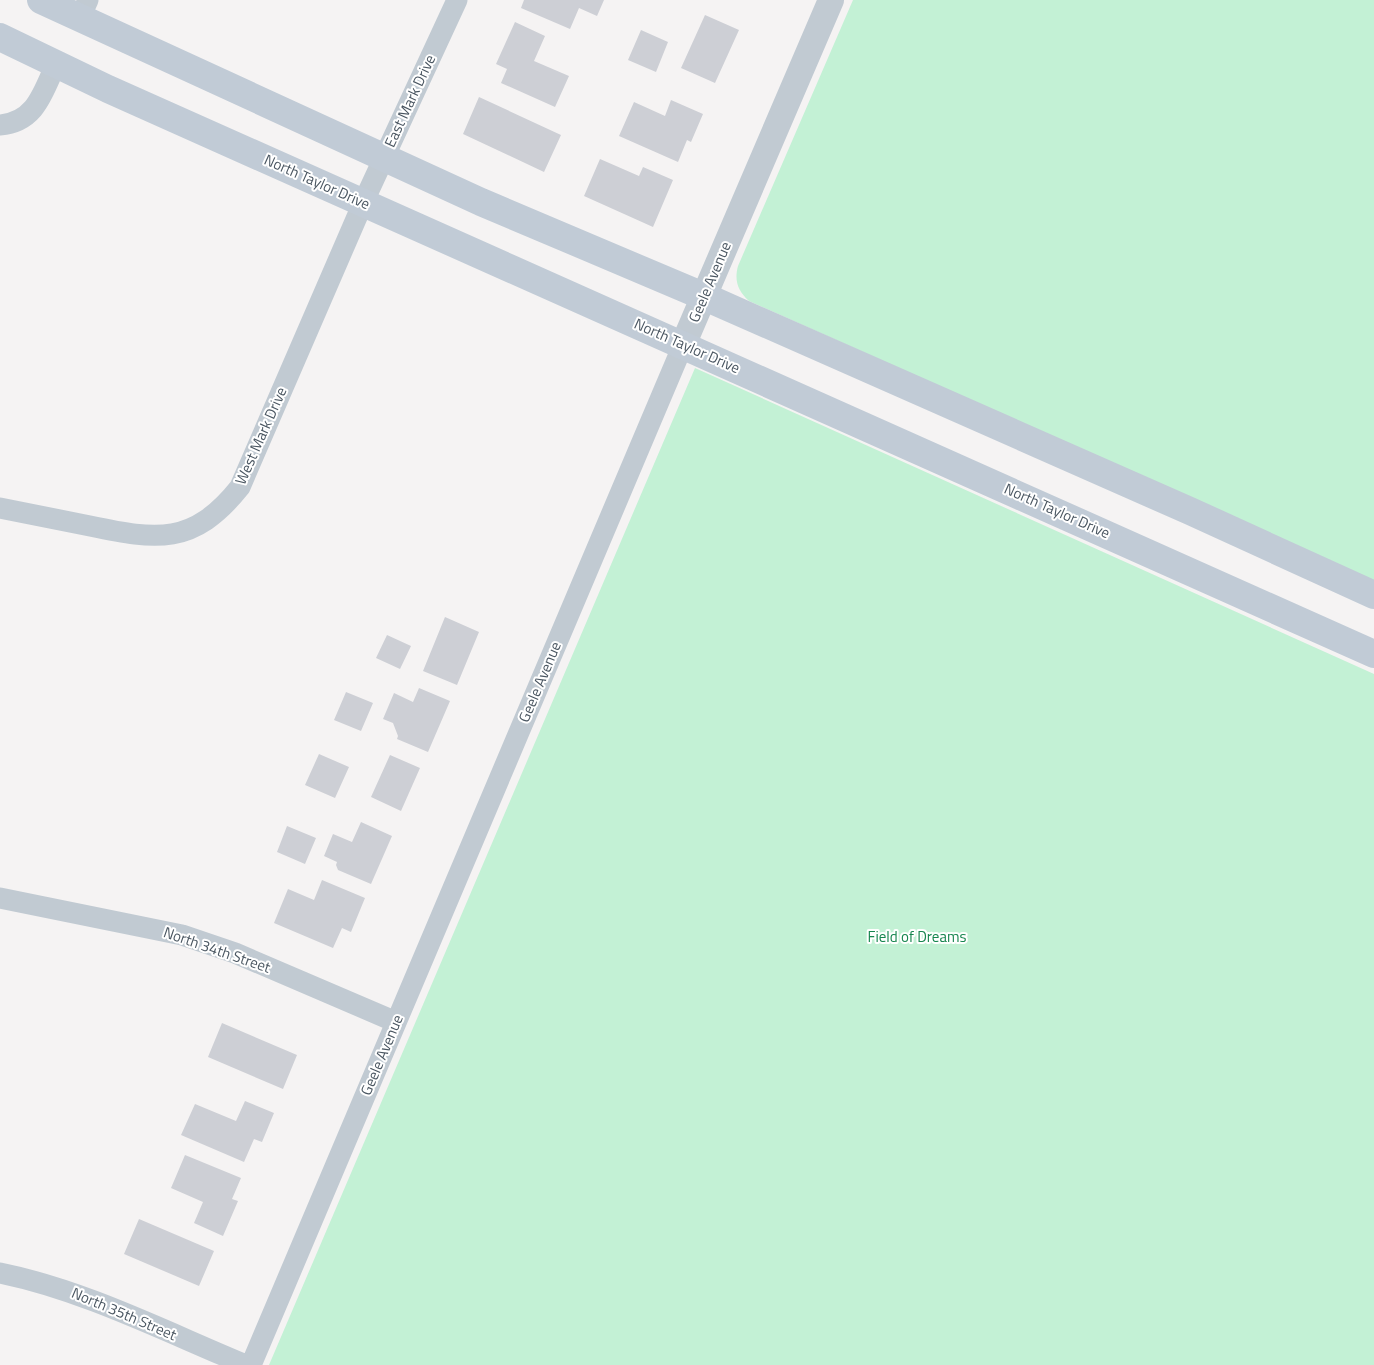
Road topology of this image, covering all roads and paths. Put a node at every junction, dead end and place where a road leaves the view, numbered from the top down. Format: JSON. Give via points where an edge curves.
{"nodes":[{"id":1,"x":41,"y":0,"type":"edge"},
{"id":2,"x":457,"y":0,"type":"edge"},
{"id":3,"x":830,"y":0,"type":"edge"},
{"id":4,"x":84,"y":9,"type":"edge"},
{"id":5,"x":0,"y":37,"type":"edge"},
{"id":6,"x":56,"y":64,"type":"junction"},
{"id":7,"x":0,"y":125,"type":"edge"},
{"id":8,"x":384,"y":159,"type":"junction"},
{"id":9,"x":363,"y":202,"type":"junction"},
{"id":10,"x":703,"y":296,"type":"junction"},
{"id":11,"x":683,"y":345,"type":"junction"},
{"id":12,"x":0,"y":508,"type":"edge"},
{"id":13,"x":1374,"y":594,"type":"edge"},
{"id":14,"x":1374,"y":654,"type":"edge"},
{"id":15,"x":0,"y":898,"type":"edge"},
{"id":16,"x":396,"y":1022,"type":"junction"},
{"id":17,"x":0,"y":1273,"type":"edge"},
{"id":18,"x":246,"y":1365,"type":"edge"},
{"id":19,"x":250,"y":1365,"type":"edge"}],
"edges":[{"from":1,"to":4,"type":"main road"},
{"from":2,"to":8,"type":"street","name":"East Mark Drive"},
{"from":3,"to":10,"type":"street","name":"Geele Avenue"},
{"from":4,"to":8,"type":"main road"},
{"from":5,"to":6,"type":"main road","name":"North Taylor Drive"},
{"from":6,"to":7,"type":"street","via":[[30,112],[15,123]]},
{"from":6,"to":9,"type":"main road","name":"North Taylor Drive"},
{"from":8,"to":9,"type":"street","name":"East Mark Drive"},
{"from":8,"to":10,"type":"main road"},
{"from":9,"to":11,"type":"main road","name":"North Taylor Drive"},
{"from":9,"to":12,"type":"street","name":"West Mark Drive","via":[[240,487],[224,506],[204,522],[179,533],[155,536],[130,535]]},
{"from":10,"to":11,"type":"street","name":"Geele Avenue"},
{"from":10,"to":13,"type":"main road"},
{"from":11,"to":14,"type":"main road","name":"North Taylor Drive"},
{"from":11,"to":16,"type":"street","name":"Geele Avenue"},
{"from":15,"to":16,"type":"street","name":"North 34th Street","via":[[182,935],[235,953]]},
{"from":16,"to":19,"type":"street","name":"Geele Avenue"},
{"from":17,"to":18,"type":"street","name":"North 35th Street","via":[[68,1290]]}]}
